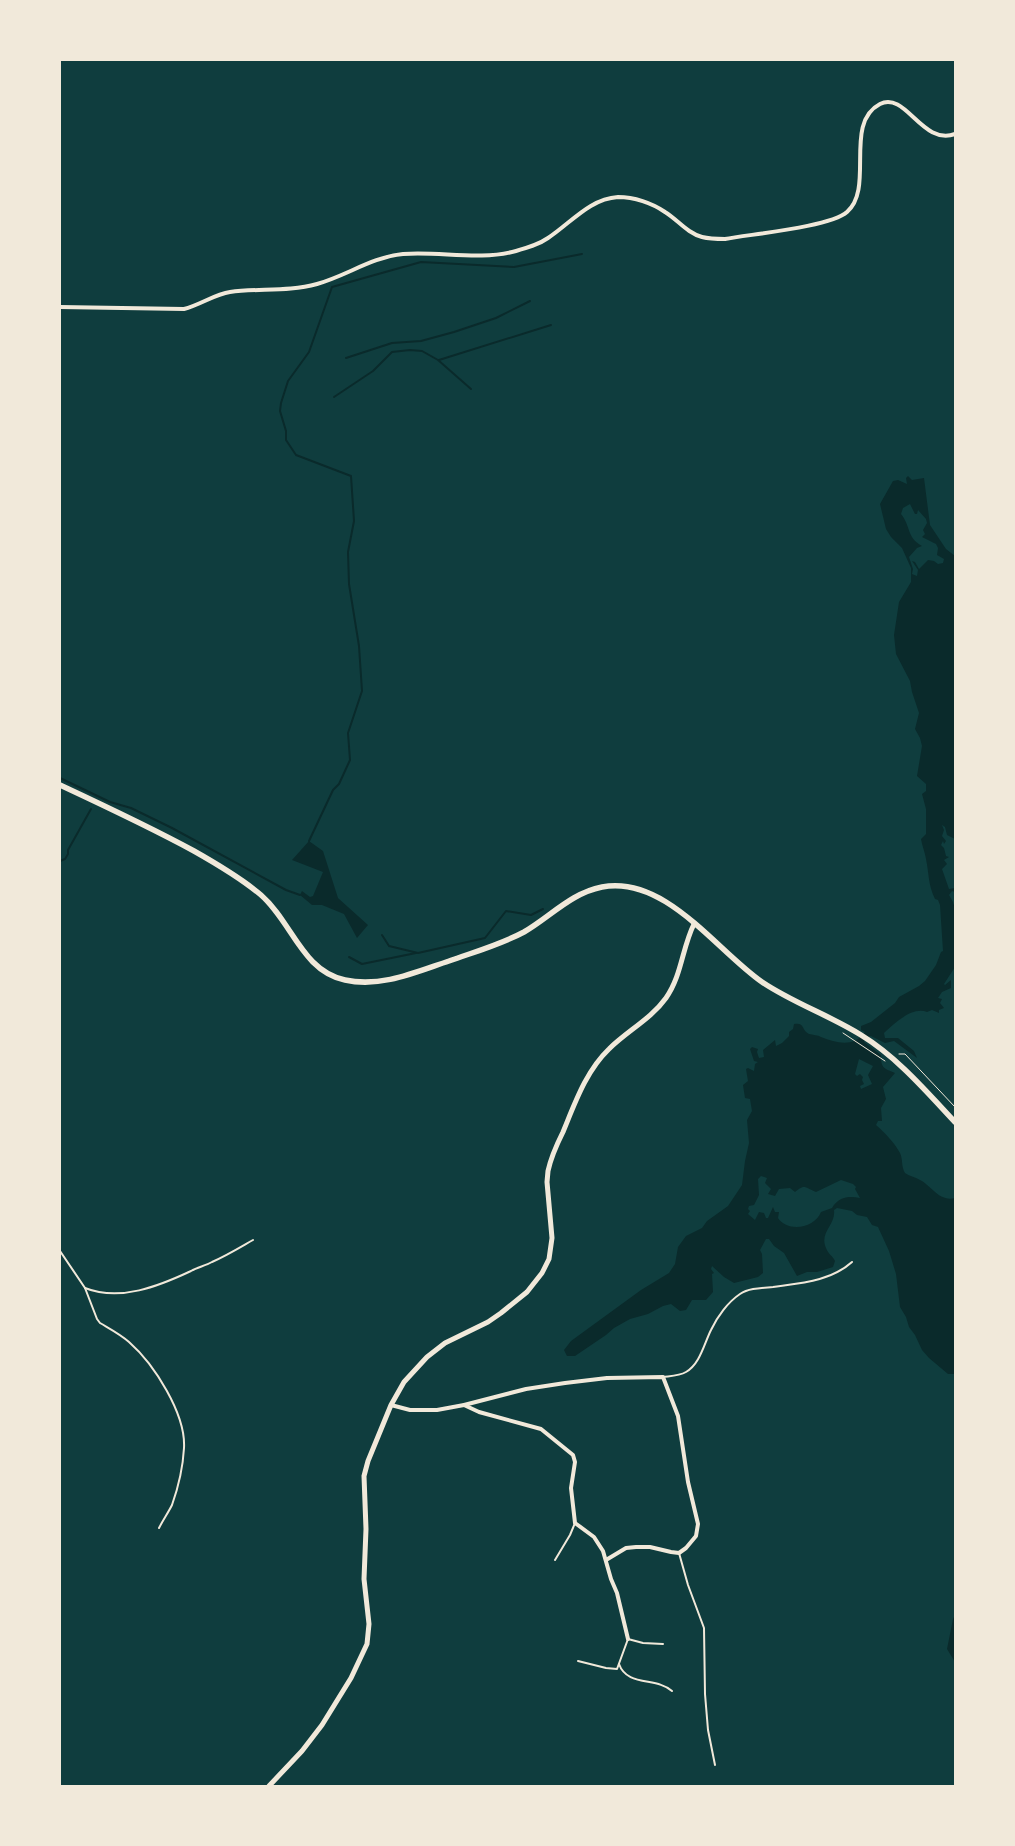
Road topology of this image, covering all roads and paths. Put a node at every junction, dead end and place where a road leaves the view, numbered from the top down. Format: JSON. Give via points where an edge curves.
{"nodes":[{"id":1,"x":955,"y":134,"type":"edge"},
{"id":2,"x":60,"y":307,"type":"edge"},
{"id":3,"x":60,"y":785,"type":"edge"},
{"id":4,"x":694,"y":924,"type":"junction"},
{"id":5,"x":852,"y":1038,"type":"dead end"},
{"id":6,"x":896,"y":1055,"type":"dead end"},
{"id":7,"x":882,"y":1059,"type":"dead end"},
{"id":8,"x":955,"y":1107,"type":"edge"},
{"id":9,"x":955,"y":1122,"type":"edge"},
{"id":10,"x":253,"y":1240,"type":"dead end"},
{"id":11,"x":60,"y":1251,"type":"edge"},
{"id":12,"x":852,"y":1262,"type":"dead end"},
{"id":13,"x":85,"y":1288,"type":"junction"},
{"id":14,"x":663,"y":1377,"type":"junction"},
{"id":15,"x":391,"y":1405,"type":"junction"},
{"id":16,"x":464,"y":1405,"type":"junction"},
{"id":17,"x":575,"y":1523,"type":"junction"},
{"id":18,"x":159,"y":1528,"type":"dead end"},
{"id":19,"x":679,"y":1553,"type":"junction"},
{"id":20,"x":555,"y":1560,"type":"dead end"},
{"id":21,"x":606,"y":1560,"type":"junction"},
{"id":22,"x":628,"y":1639,"type":"junction"},
{"id":23,"x":663,"y":1644,"type":"dead end"},
{"id":24,"x":578,"y":1661,"type":"dead end"},
{"id":25,"x":619,"y":1664,"type":"junction"},
{"id":26,"x":672,"y":1691,"type":"dead end"},
{"id":27,"x":715,"y":1765,"type":"dead end"},
{"id":28,"x":269,"y":1786,"type":"edge"}],
"edges":[{"from":1,"to":2,"type":"street","via":[[936,135],[891,102],[876,106],[865,120],[858,192],[853,205],[839,217],[821,223],[713,239],[690,232],[665,212],[647,203],[631,198],[611,198],[586,209],[538,244],[501,255],[402,254],[316,285],[228,292],[184,309]]},
{"from":3,"to":4,"type":"main road","via":[[176,842],[244,882],[276,911],[316,967],[344,980],[364,983],[385,981],[489,947],[523,932],[575,897],[601,887],[624,886],[649,893]]},
{"from":4,"to":9,"type":"main road","via":[[769,986],[868,1039],[900,1065]]},
{"from":4,"to":15,"type":"main road","via":[[678,976],[668,995],[654,1012],[604,1054],[576,1099],[548,1171],[552,1238],[542,1273],[527,1292],[502,1313],[427,1357],[404,1382]]},
{"from":5,"to":7,"type":"path"},
{"from":6,"to":8,"type":"path","via":[[905,1054]]},
{"from":10,"to":13,"type":"lane","via":[[214,1262],[142,1290],[95,1292]]},
{"from":11,"to":13,"type":"lane"},
{"from":12,"to":14,"type":"lane","via":[[836,1274],[742,1293],[714,1324],[692,1367],[682,1374]]},
{"from":13,"to":18,"type":"lane","via":[[94,1316],[128,1340],[143,1357],[180,1419],[184,1448],[180,1474],[172,1504]]},
{"from":14,"to":16,"type":"street","via":[[565,1383]]},
{"from":14,"to":19,"type":"street","via":[[678,1416],[698,1524],[696,1536]]},
{"from":15,"to":16,"type":"street","via":[[425,1411]]},
{"from":15,"to":28,"type":"main road","via":[[364,1476],[364,1579],[370,1624],[364,1651],[345,1689],[315,1736]]},
{"from":16,"to":17,"type":"street","via":[[541,1429],[573,1455],[571,1488]]},
{"from":17,"to":20,"type":"lane"},
{"from":17,"to":21,"type":"street","via":[[597,1540]]},
{"from":19,"to":21,"type":"street","via":[[636,1546]]},
{"from":19,"to":27,"type":"lane","via":[[704,1628],[704,1694]]},
{"from":21,"to":22,"type":"street"},
{"from":22,"to":23,"type":"lane"},
{"from":22,"to":25,"type":"lane"},
{"from":24,"to":25,"type":"lane","via":[[610,1669],[617,1669]]},
{"from":25,"to":26,"type":"lane","via":[[629,1676],[662,1684]]}]}
